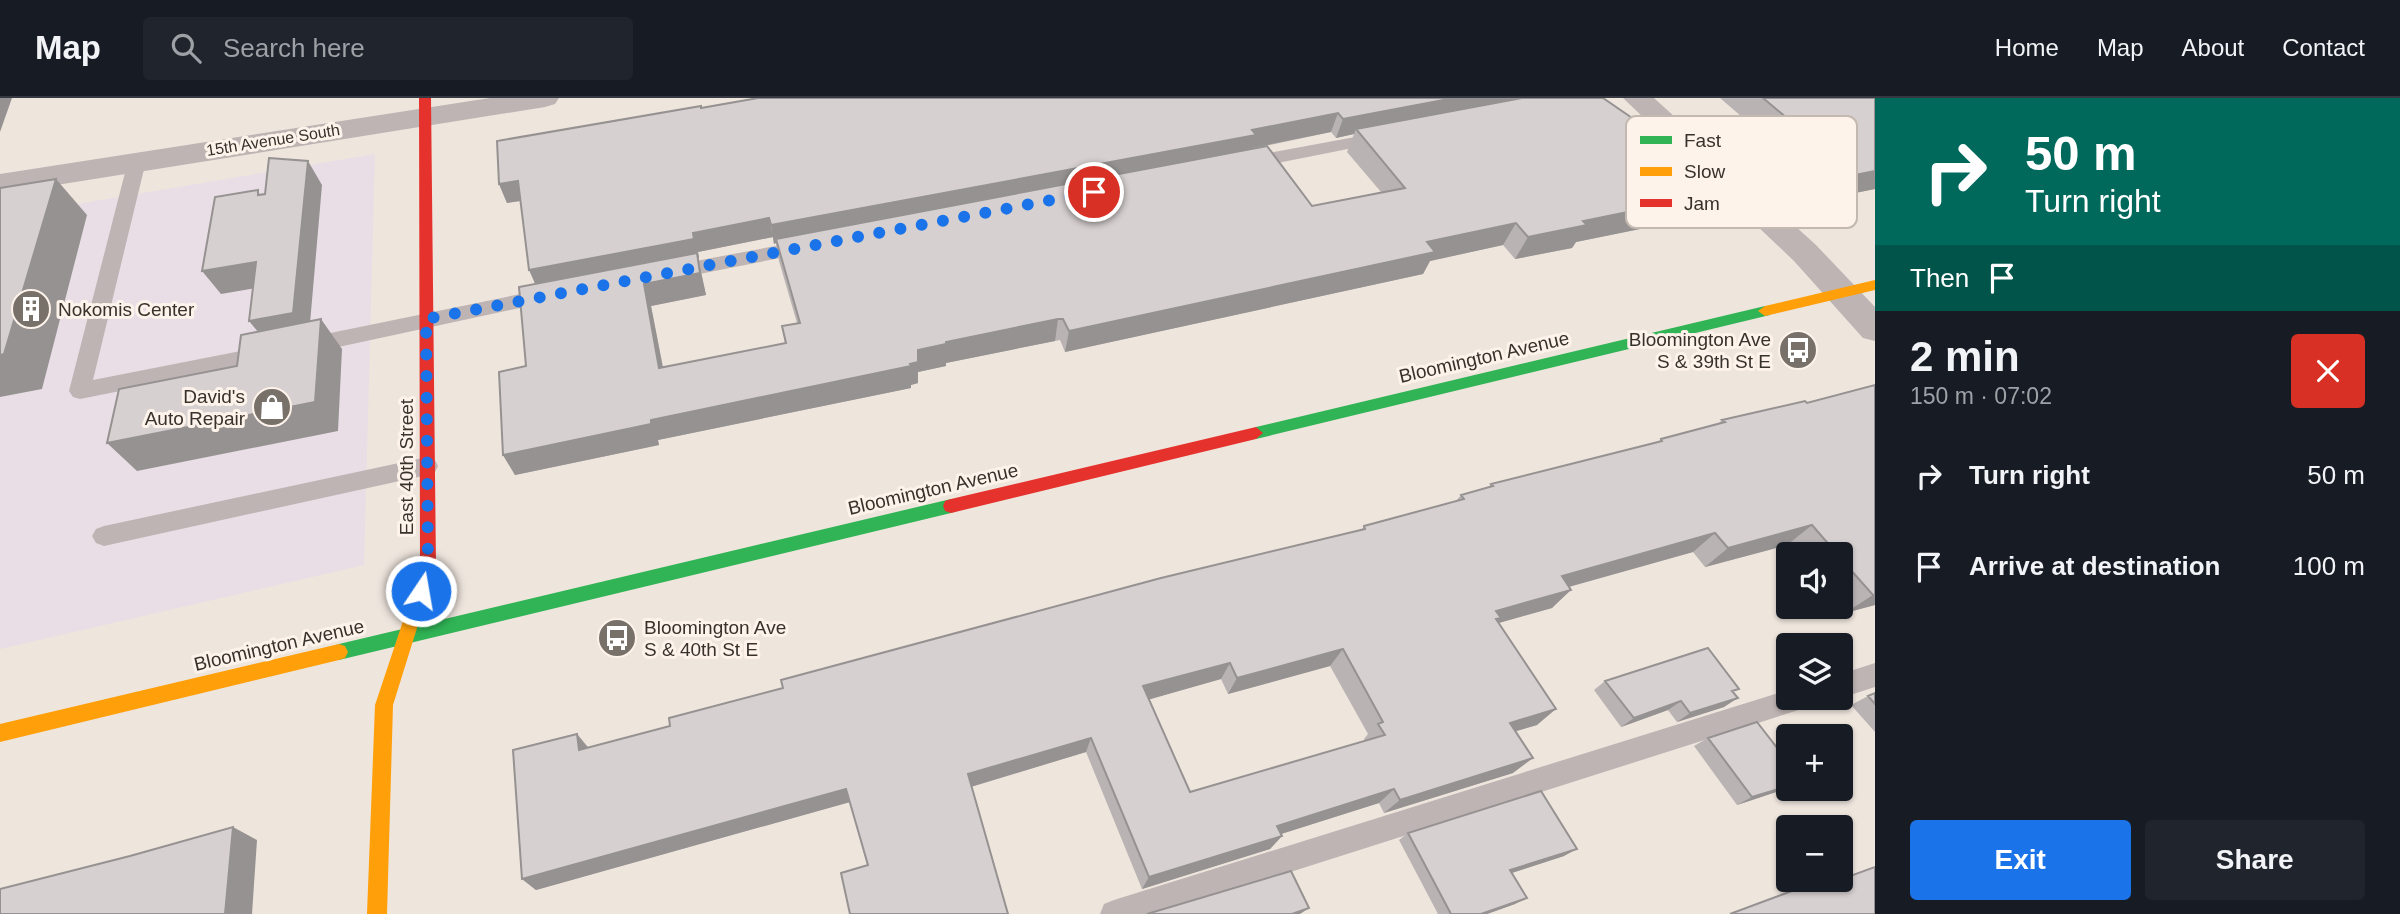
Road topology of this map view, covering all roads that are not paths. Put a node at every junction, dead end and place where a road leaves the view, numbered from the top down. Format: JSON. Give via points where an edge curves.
{"nodes":[{"id":1,"x":545,"y":98,"type":"edge"},
{"id":2,"x":1637,"y":98,"type":"edge"},
{"id":3,"x":426,"y":108,"type":"edge"},
{"id":4,"x":1657,"y":116,"type":"edge"},
{"id":5,"x":1396,"y":135,"type":"edge"},
{"id":6,"x":137,"y":161,"type":"junction"},
{"id":7,"x":1231,"y":166,"type":"edge"},
{"id":8,"x":0,"y":184,"type":"edge"},
{"id":9,"x":1778,"y":228,"type":"edge"},
{"id":10,"x":820,"y":244,"type":"edge"},
{"id":11,"x":655,"y":275,"type":"edge"},
{"id":12,"x":1875,"y":285,"type":"edge"},
{"id":13,"x":573,"y":291,"type":"edge"},
{"id":14,"x":1841,"y":293,"type":"junction"},
{"id":15,"x":426,"y":320,"type":"junction"},
{"id":16,"x":1875,"y":329,"type":"edge"},
{"id":17,"x":427,"y":466,"type":"junction"},
{"id":18,"x":104,"y":536,"type":"dead end"},
{"id":19,"x":406,"y":636,"type":"junction"},
{"id":20,"x":1875,"y":675,"type":"edge"},
{"id":21,"x":1853,"y":682,"type":"edge"},
{"id":22,"x":1776,"y":706,"type":"edge"},
{"id":23,"x":0,"y":733,"type":"edge"},
{"id":24,"x":377,"y":914,"type":"edge"},
{"id":25,"x":1114,"y":914,"type":"edge"}],
"edges":[{"from":1,"to":3,"type":"street","name":"15th Avenue South"},
{"from":2,"to":4,"type":"street"},
{"from":3,"to":6,"type":"street","name":"15th Avenue South"},
{"from":3,"to":15,"type":"street","name":"East 40th Street"},
{"from":5,"to":7,"type":"lane"},
{"from":6,"to":8,"type":"street","name":"15th Avenue South"},
{"from":6,"to":15,"type":"lane","via":[[80,391]]},
{"from":9,"to":14,"type":"street"},
{"from":10,"to":11,"type":"lane"},
{"from":12,"to":14,"type":"street","name":"Bloomington Avenue"},
{"from":13,"to":15,"type":"lane"},
{"from":14,"to":16,"type":"street"},
{"from":14,"to":19,"type":"street","name":"Bloomington Avenue"},
{"from":15,"to":17,"type":"street","name":"East 40th Street"},
{"from":17,"to":18,"type":"lane"},
{"from":17,"to":19,"type":"street","name":"East 40th Street","via":[[428,568]]},
{"from":19,"to":23,"type":"street","name":"Bloomington Avenue"},
{"from":19,"to":24,"type":"street","name":"East 40th Street","via":[[384,705]]},
{"from":20,"to":21,"type":"lane"},
{"from":22,"to":25,"type":"lane"}]}
